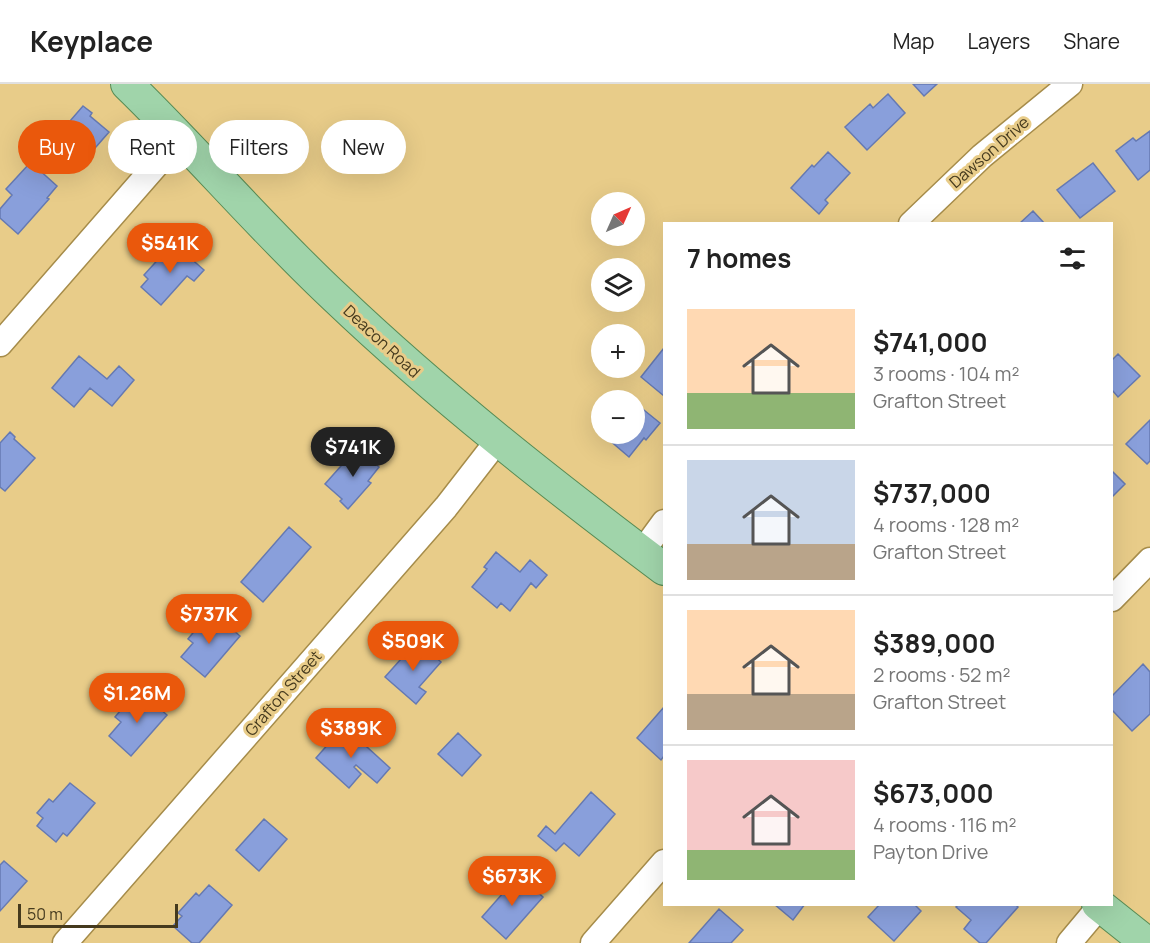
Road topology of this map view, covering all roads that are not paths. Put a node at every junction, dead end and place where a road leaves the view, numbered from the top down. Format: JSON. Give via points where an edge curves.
{"nodes":[{"id":1,"x":127,"y":84,"type":"edge"},
{"id":2,"x":1070,"y":84,"type":"edge"},
{"id":3,"x":161,"y":120,"type":"edge"},
{"id":4,"x":197,"y":157,"type":"edge"},
{"id":5,"x":148,"y":174,"type":"edge"},
{"id":6,"x":913,"y":222,"type":"edge"},
{"id":7,"x":0,"y":344,"type":"edge"},
{"id":8,"x":498,"y":440,"type":"junction"},
{"id":9,"x":663,"y":525,"type":"edge"},
{"id":10,"x":653,"y":560,"type":"edge"},
{"id":11,"x":1150,"y":561,"type":"edge"},
{"id":12,"x":1113,"y":598,"type":"edge"},
{"id":13,"x":663,"y":863,"type":"edge"},
{"id":14,"x":1098,"y":906,"type":"edge"},
{"id":15,"x":1100,"y":906,"type":"edge"},
{"id":16,"x":65,"y":943,"type":"edge"},
{"id":17,"x":593,"y":943,"type":"edge"},
{"id":18,"x":1069,"y":943,"type":"edge"},
{"id":19,"x":1148,"y":943,"type":"edge"}],
"edges":[{"from":1,"to":3,"type":"main road","name":"Deacon Road"},
{"from":2,"to":6,"type":"street","name":"Dawson Drive","via":[[982,156]]},
{"from":4,"to":8,"type":"main road","name":"Deacon Road","via":[[334,297],[423,379]]},
{"from":5,"to":7,"type":"street"},
{"from":8,"to":10,"type":"main road","name":"Deacon Road"},
{"from":8,"to":16,"type":"street","name":"Grafton Street","via":[[446,507]]},
{"from":9,"to":10,"type":"street"},
{"from":11,"to":12,"type":"street"},
{"from":13,"to":17,"type":"street"},
{"from":14,"to":18,"type":"street"},
{"from":15,"to":19,"type":"main road"}]}
